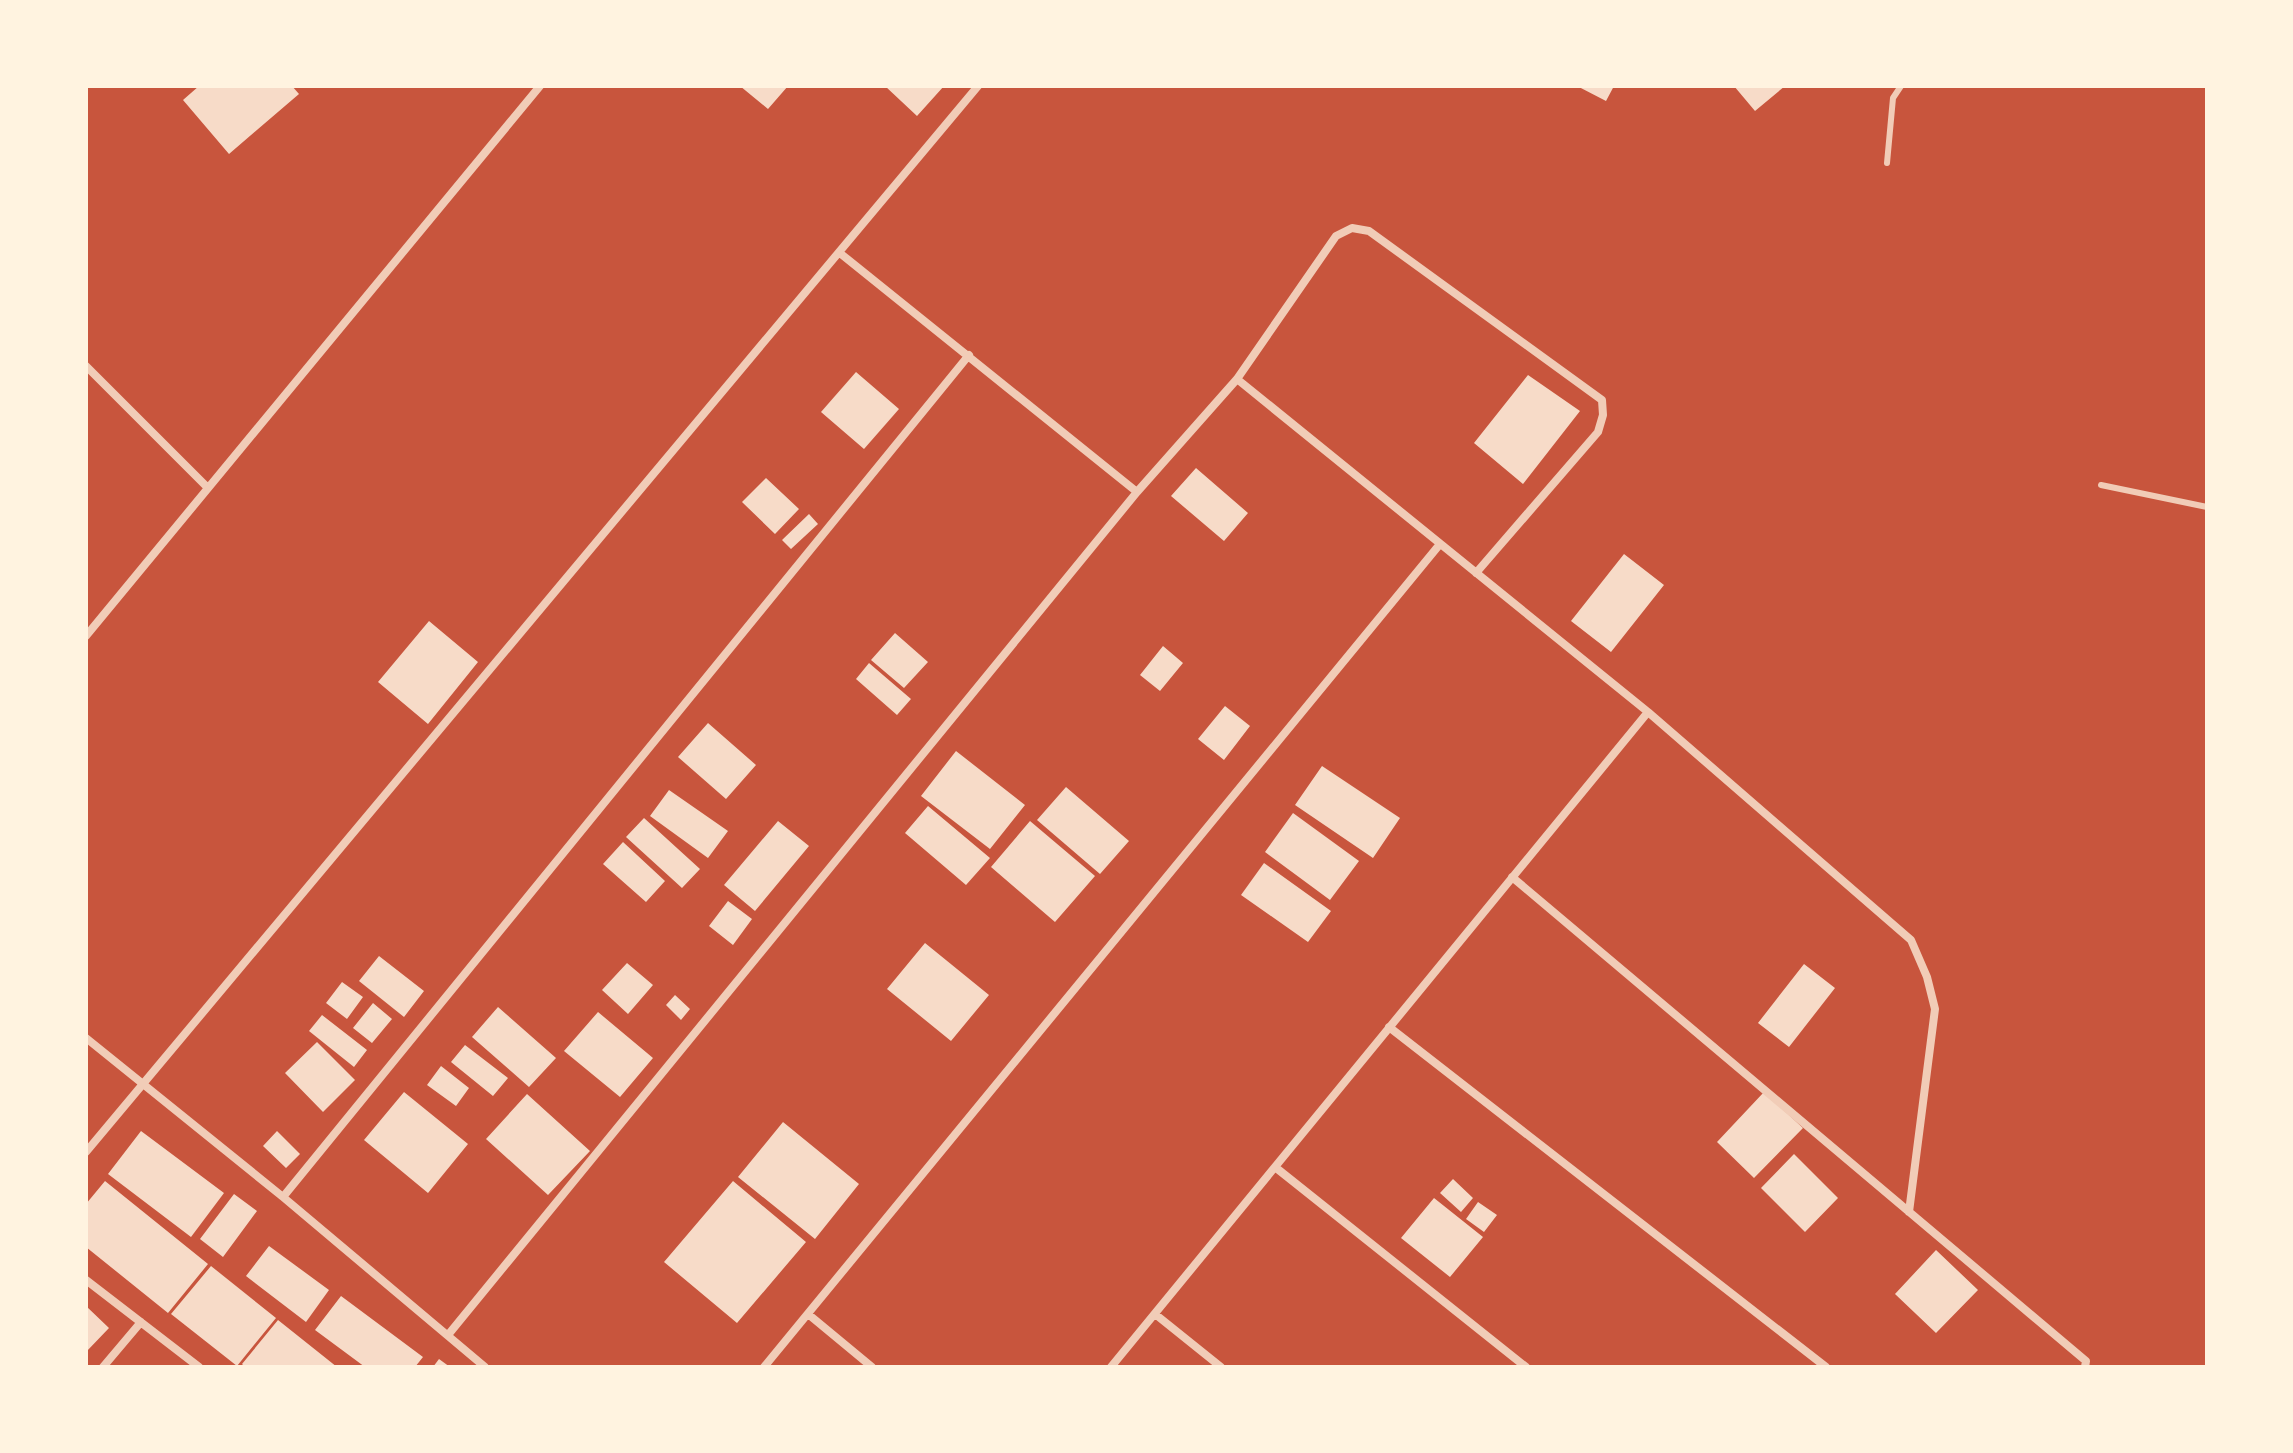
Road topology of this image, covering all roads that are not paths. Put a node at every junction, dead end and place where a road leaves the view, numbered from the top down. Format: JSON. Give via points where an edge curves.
{"nodes":[{"id":1,"x":540,"y":86,"type":"edge"},
{"id":2,"x":978,"y":86,"type":"edge"},
{"id":3,"x":1901,"y":86,"type":"edge"},
{"id":4,"x":1887,"y":163,"type":"dead end"},
{"id":5,"x":841,"y":254,"type":"junction"},
{"id":6,"x":969,"y":355,"type":"junction"},
{"id":7,"x":86,"y":366,"type":"edge"},
{"id":8,"x":1237,"y":379,"type":"junction"},
{"id":9,"x":2101,"y":485,"type":"dead end"},
{"id":10,"x":208,"y":488,"type":"junction"},
{"id":11,"x":1137,"y":492,"type":"junction"},
{"id":12,"x":2207,"y":507,"type":"edge"},
{"id":13,"x":1440,"y":544,"type":"junction"},
{"id":14,"x":1476,"y":573,"type":"junction"},
{"id":15,"x":86,"y":636,"type":"edge"},
{"id":16,"x":1648,"y":712,"type":"junction"},
{"id":17,"x":1512,"y":877,"type":"junction"},
{"id":18,"x":1389,"y":1027,"type":"junction"},
{"id":19,"x":86,"y":1038,"type":"edge"},
{"id":20,"x":142,"y":1081,"type":"junction"},
{"id":21,"x":86,"y":1152,"type":"edge"},
{"id":22,"x":1275,"y":1167,"type":"junction"},
{"id":23,"x":283,"y":1197,"type":"junction"},
{"id":24,"x":1909,"y":1212,"type":"junction"},
{"id":25,"x":86,"y":1280,"type":"edge"},
{"id":26,"x":808,"y":1314,"type":"junction"},
{"id":27,"x":1155,"y":1314,"type":"junction"},
{"id":28,"x":141,"y":1322,"type":"junction"},
{"id":29,"x":448,"y":1335,"type":"junction"},
{"id":30,"x":103,"y":1367,"type":"edge"},
{"id":31,"x":199,"y":1367,"type":"edge"},
{"id":32,"x":485,"y":1367,"type":"edge"},
{"id":33,"x":764,"y":1367,"type":"edge"},
{"id":34,"x":872,"y":1367,"type":"edge"},
{"id":35,"x":1111,"y":1367,"type":"edge"},
{"id":36,"x":1221,"y":1367,"type":"edge"},
{"id":37,"x":1526,"y":1367,"type":"edge"},
{"id":38,"x":1826,"y":1367,"type":"edge"},
{"id":39,"x":2085,"y":1367,"type":"edge"}],
"edges":[{"from":1,"to":10,"type":"street"},
{"from":2,"to":5,"type":"street"},
{"from":3,"to":4,"type":"lane","via":[[1893,98]]},
{"from":5,"to":6,"type":"street"},
{"from":5,"to":20,"type":"street"},
{"from":6,"to":11,"type":"street"},
{"from":6,"to":23,"type":"street"},
{"from":7,"to":10,"type":"street"},
{"from":8,"to":11,"type":"street"},
{"from":8,"to":13,"type":"street"},
{"from":8,"to":14,"type":"street","via":[[1336,236],[1352,228],[1369,231],[1579,380],[1602,400],[1598,432]]},
{"from":9,"to":12,"type":"lane"},
{"from":10,"to":15,"type":"street"},
{"from":11,"to":29,"type":"street"},
{"from":13,"to":14,"type":"street"},
{"from":13,"to":26,"type":"street"},
{"from":14,"to":16,"type":"street"},
{"from":16,"to":17,"type":"street"},
{"from":16,"to":24,"type":"street","via":[[1911,940],[1935,1009]]},
{"from":17,"to":18,"type":"street"},
{"from":17,"to":24,"type":"street"},
{"from":18,"to":22,"type":"street"},
{"from":18,"to":38,"type":"street"},
{"from":19,"to":20,"type":"street"},
{"from":20,"to":21,"type":"street"},
{"from":20,"to":23,"type":"street"},
{"from":22,"to":27,"type":"street"},
{"from":22,"to":37,"type":"street"},
{"from":23,"to":29,"type":"street"},
{"from":24,"to":39,"type":"street","via":[[2086,1361]]},
{"from":25,"to":28,"type":"street"},
{"from":26,"to":33,"type":"street"},
{"from":26,"to":34,"type":"street"},
{"from":27,"to":35,"type":"street"},
{"from":27,"to":36,"type":"street"},
{"from":28,"to":30,"type":"street"},
{"from":28,"to":31,"type":"street"},
{"from":29,"to":32,"type":"street"}]}
